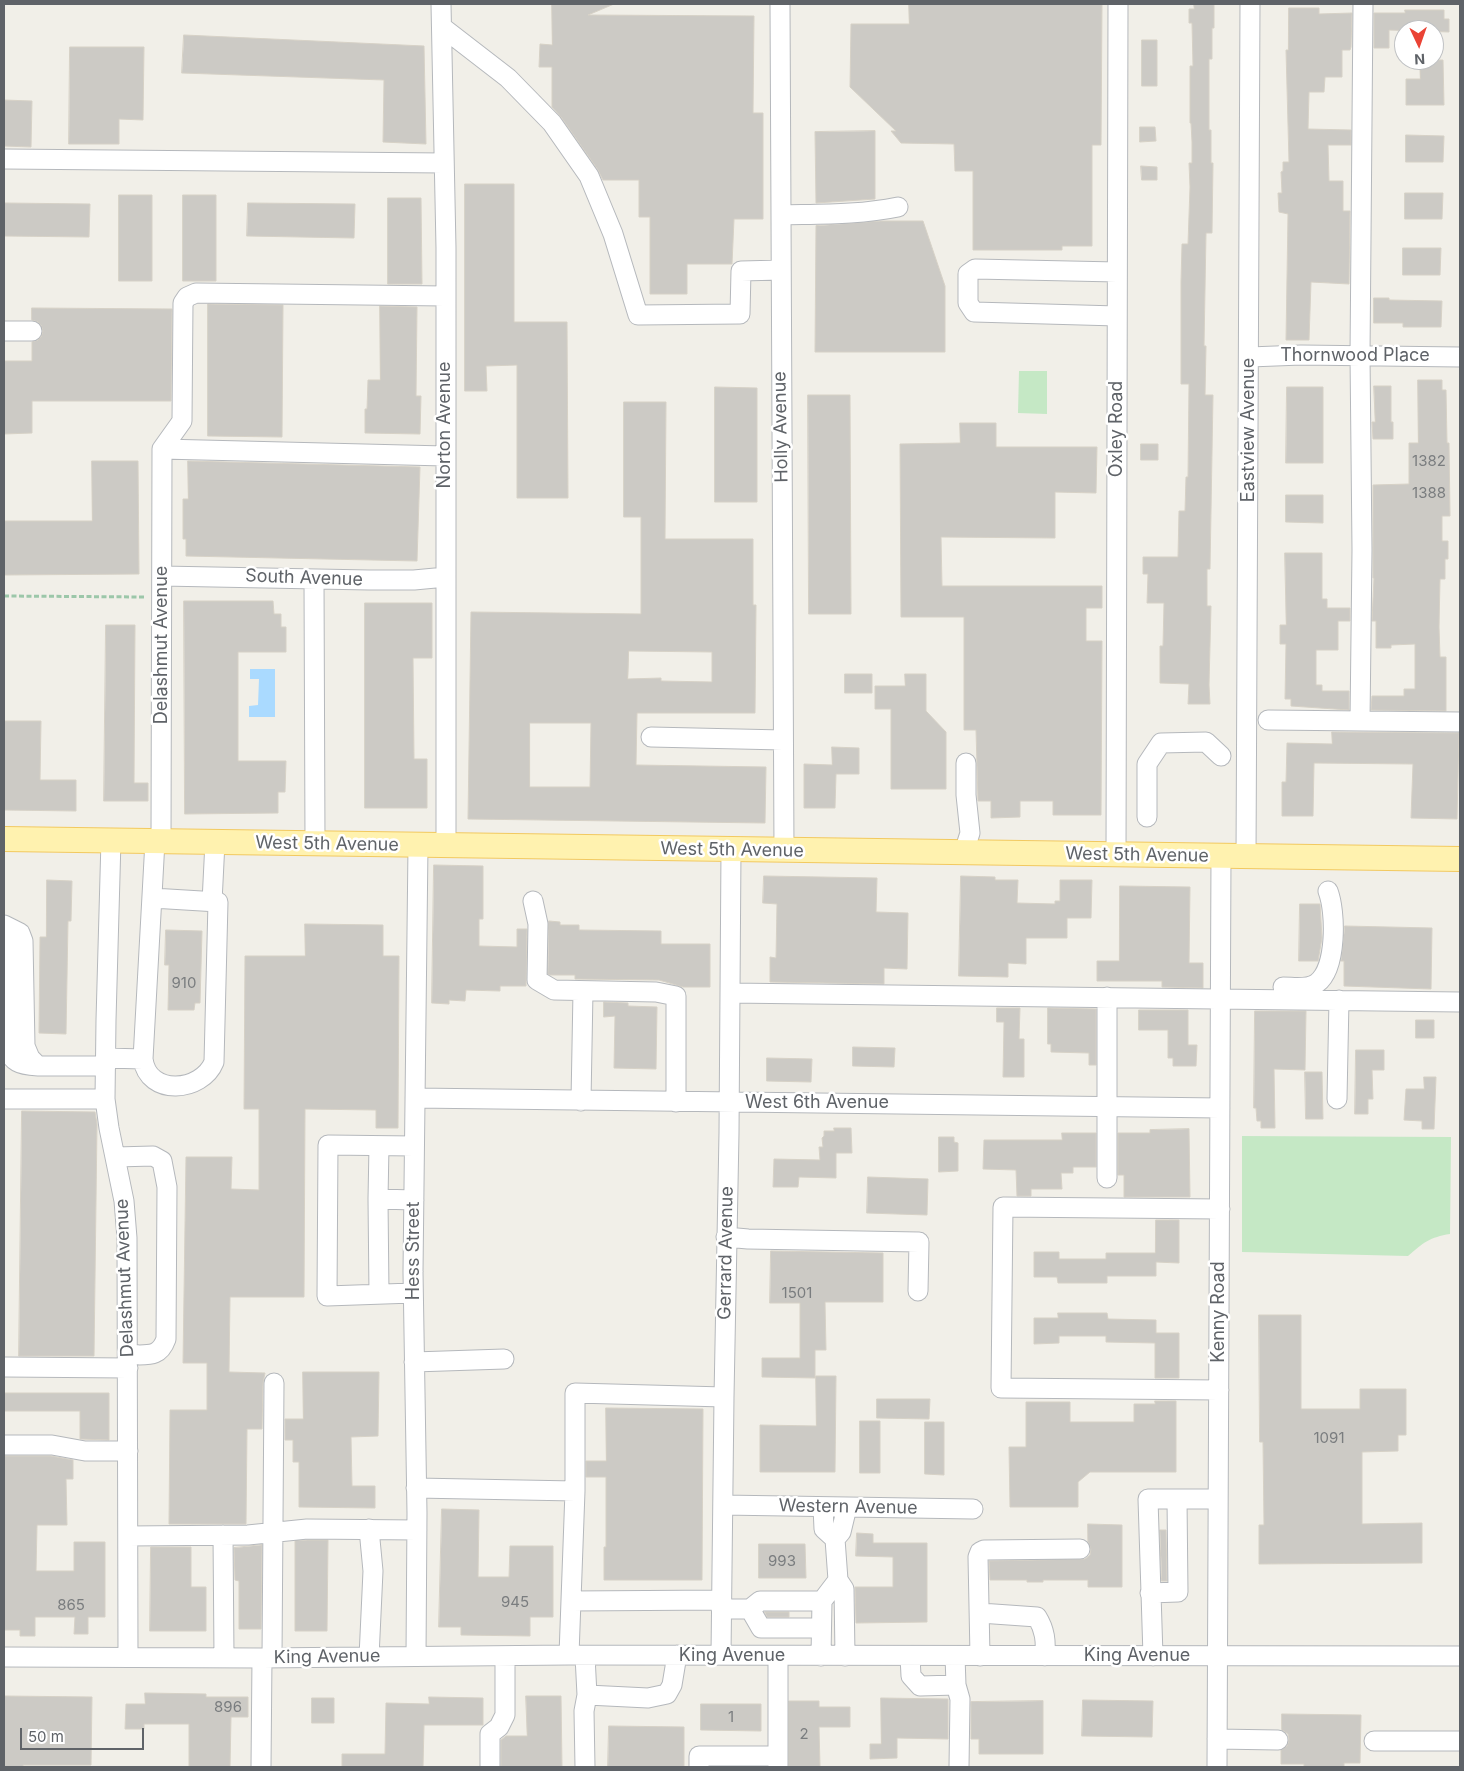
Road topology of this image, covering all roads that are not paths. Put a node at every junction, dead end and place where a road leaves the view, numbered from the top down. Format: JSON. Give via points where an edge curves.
{"nodes":[{"id":1,"x":441,"y":4,"type":"edge"},
{"id":2,"x":780,"y":4,"type":"edge"},
{"id":3,"x":1118,"y":4,"type":"edge"},
{"id":4,"x":1250,"y":4,"type":"edge"},
{"id":5,"x":1363,"y":4,"type":"edge"},
{"id":6,"x":442,"y":27,"type":"junction"},
{"id":7,"x":4,"y":160,"type":"edge"},
{"id":8,"x":444,"y":163,"type":"junction"},
{"id":9,"x":898,"y":207,"type":"dead end"},
{"id":10,"x":781,"y":215,"type":"junction"},
{"id":11,"x":781,"y":270,"type":"junction"},
{"id":12,"x":1117,"y":272,"type":"junction"},
{"id":13,"x":445,"y":296,"type":"junction"},
{"id":14,"x":1117,"y":316,"type":"junction"},
{"id":15,"x":4,"y":331,"type":"edge"},
{"id":16,"x":32,"y":331,"type":"dead end"},
{"id":17,"x":1360,"y":355,"type":"junction"},
{"id":18,"x":1250,"y":357,"type":"junction"},
{"id":19,"x":1460,"y":357,"type":"edge"},
{"id":20,"x":162,"y":449,"type":"junction"},
{"id":21,"x":445,"y":456,"type":"junction"},
{"id":22,"x":162,"y":576,"type":"junction"},
{"id":23,"x":446,"y":577,"type":"junction"},
{"id":24,"x":314,"y":579,"type":"junction"},
{"id":25,"x":1268,"y":720,"type":"dead end"},
{"id":26,"x":1360,"y":721,"type":"junction"},
{"id":27,"x":1460,"y":722,"type":"edge"},
{"id":28,"x":651,"y":737,"type":"dead end"},
{"id":29,"x":783,"y":740,"type":"junction"},
{"id":30,"x":1221,"y":756,"type":"dead end"},
{"id":31,"x":966,"y":763,"type":"dead end"},
{"id":32,"x":1147,"y":817,"type":"dead end"},
{"id":33,"x":4,"y":839,"type":"edge"},
{"id":34,"x":111,"y":840,"type":"junction"},
{"id":35,"x":158,"y":841,"type":"junction"},
{"id":36,"x":215,"y":842,"type":"junction"},
{"id":37,"x":315,"y":843,"type":"junction"},
{"id":38,"x":418,"y":846,"type":"junction"},
{"id":39,"x":446,"y":846,"type":"junction"},
{"id":40,"x":730,"y":850,"type":"junction"},
{"id":41,"x":784,"y":850,"type":"junction"},
{"id":42,"x":964,"y":852,"type":"junction"},
{"id":43,"x":1116,"y":854,"type":"junction"},
{"id":44,"x":1221,"y":856,"type":"junction"},
{"id":45,"x":1246,"y":857,"type":"junction"},
{"id":46,"x":1460,"y":859,"type":"edge"},
{"id":47,"x":1328,"y":892,"type":"dead end"},
{"id":48,"x":152,"y":898,"type":"junction"},
{"id":49,"x":212,"y":902,"type":"junction"},
{"id":50,"x":532,"y":902,"type":"dead end"},
{"id":51,"x":6,"y":926,"type":"edge"},
{"id":52,"x":1272,"y":987,"type":"dead end"},
{"id":53,"x":583,"y":991,"type":"junction"},
{"id":54,"x":730,"y":992,"type":"junction"},
{"id":55,"x":1107,"y":997,"type":"junction"},
{"id":56,"x":1221,"y":999,"type":"junction"},
{"id":57,"x":1339,"y":1000,"type":"junction"},
{"id":58,"x":1460,"y":1002,"type":"edge"},
{"id":59,"x":142,"y":1058,"type":"junction"},
{"id":60,"x":106,"y":1062,"type":"junction"},
{"id":61,"x":415,"y":1098,"type":"junction"},
{"id":62,"x":4,"y":1099,"type":"edge"},
{"id":63,"x":106,"y":1099,"type":"junction"},
{"id":64,"x":1337,"y":1099,"type":"dead end"},
{"id":65,"x":581,"y":1101,"type":"junction"},
{"id":66,"x":676,"y":1102,"type":"junction"},
{"id":67,"x":729,"y":1102,"type":"junction"},
{"id":68,"x":1107,"y":1106,"type":"junction"},
{"id":69,"x":1220,"y":1108,"type":"junction"},
{"id":70,"x":378,"y":1146,"type":"junction"},
{"id":71,"x":414,"y":1146,"type":"junction"},
{"id":72,"x":116,"y":1157,"type":"junction"},
{"id":73,"x":1107,"y":1178,"type":"dead end"},
{"id":74,"x":378,"y":1199,"type":"junction"},
{"id":75,"x":414,"y":1200,"type":"junction"},
{"id":76,"x":1220,"y":1209,"type":"junction"},
{"id":77,"x":726,"y":1237,"type":"junction"},
{"id":78,"x":918,"y":1291,"type":"dead end"},
{"id":79,"x":413,"y":1293,"type":"junction"},
{"id":80,"x":379,"y":1294,"type":"junction"},
{"id":81,"x":504,"y":1360,"type":"dead end"},
{"id":82,"x":128,"y":1361,"type":"junction"},
{"id":83,"x":414,"y":1362,"type":"junction"},
{"id":84,"x":4,"y":1367,"type":"edge"},
{"id":85,"x":274,"y":1382,"type":"dead end"},
{"id":86,"x":1219,"y":1390,"type":"junction"},
{"id":87,"x":724,"y":1397,"type":"junction"},
{"id":88,"x":4,"y":1445,"type":"edge"},
{"id":89,"x":128,"y":1451,"type":"junction"},
{"id":90,"x":416,"y":1488,"type":"junction"},
{"id":91,"x":575,"y":1491,"type":"junction"},
{"id":92,"x":1177,"y":1499,"type":"junction"},
{"id":93,"x":1218,"y":1499,"type":"junction"},
{"id":94,"x":723,"y":1505,"type":"junction"},
{"id":95,"x":823,"y":1507,"type":"junction"},
{"id":96,"x":847,"y":1507,"type":"junction"},
{"id":97,"x":973,"y":1509,"type":"dead end"},
{"id":98,"x":369,"y":1529,"type":"junction"},
{"id":99,"x":417,"y":1530,"type":"junction"},
{"id":100,"x":272,"y":1532,"type":"junction"},
{"id":101,"x":223,"y":1535,"type":"junction"},
{"id":102,"x":128,"y":1536,"type":"junction"},
{"id":103,"x":835,"y":1539,"type":"junction"},
{"id":104,"x":1080,"y":1550,"type":"dead end"},
{"id":105,"x":838,"y":1580,"type":"junction"},
{"id":106,"x":1150,"y":1593,"type":"junction"},
{"id":107,"x":571,"y":1601,"type":"junction"},
{"id":108,"x":822,"y":1601,"type":"junction"},
{"id":109,"x":721,"y":1605,"type":"junction"},
{"id":110,"x":750,"y":1609,"type":"junction"},
{"id":111,"x":980,"y":1613,"type":"junction"},
{"id":112,"x":821,"y":1628,"type":"junction"},
{"id":113,"x":577,"y":1655,"type":"junction"},
{"id":114,"x":676,"y":1655,"type":"junction"},
{"id":115,"x":721,"y":1655,"type":"junction"},
{"id":116,"x":1217,"y":1655,"type":"junction"},
{"id":117,"x":416,"y":1656,"type":"junction"},
{"id":118,"x":505,"y":1656,"type":"junction"},
{"id":119,"x":778,"y":1656,"type":"junction"},
{"id":120,"x":821,"y":1656,"type":"junction"},
{"id":121,"x":845,"y":1656,"type":"junction"},
{"id":122,"x":910,"y":1656,"type":"junction"},
{"id":123,"x":956,"y":1656,"type":"junction"},
{"id":124,"x":980,"y":1656,"type":"junction"},
{"id":125,"x":1045,"y":1656,"type":"junction"},
{"id":126,"x":1152,"y":1656,"type":"junction"},
{"id":127,"x":1460,"y":1656,"type":"edge"},
{"id":128,"x":4,"y":1657,"type":"edge"},
{"id":129,"x":128,"y":1657,"type":"junction"},
{"id":130,"x":224,"y":1657,"type":"junction"},
{"id":131,"x":370,"y":1657,"type":"junction"},
{"id":132,"x":267,"y":1658,"type":"junction"},
{"id":133,"x":956,"y":1685,"type":"junction"},
{"id":134,"x":587,"y":1695,"type":"junction"},
{"id":135,"x":1217,"y":1739,"type":"junction"},
{"id":136,"x":1278,"y":1740,"type":"dead end"},
{"id":137,"x":1374,"y":1741,"type":"dead end"},
{"id":138,"x":1460,"y":1741,"type":"edge"},
{"id":139,"x":778,"y":1762,"type":"edge"},
{"id":140,"x":260,"y":1767,"type":"edge"},
{"id":141,"x":490,"y":1767,"type":"edge"},
{"id":142,"x":585,"y":1767,"type":"edge"},
{"id":143,"x":699,"y":1767,"type":"edge"},
{"id":144,"x":959,"y":1767,"type":"edge"},
{"id":145,"x":1217,"y":1767,"type":"edge"}],
"edges":[{"from":1,"to":6,"type":"street","name":"Norton Avenue"},
{"from":2,"to":10,"type":"street","name":"Holly Avenue"},
{"from":3,"to":12,"type":"street","name":"Oxley Road"},
{"from":4,"to":18,"type":"street","name":"Eastview Avenue"},
{"from":5,"to":17,"type":"street"},
{"from":6,"to":8,"type":"street","name":"Norton Avenue"},
{"from":6,"to":11,"type":"street","via":[[514,84],[552,123],[589,176],[613,234],[638,315],[740,314],[742,271]]},
{"from":7,"to":8,"type":"street"},
{"from":8,"to":13,"type":"street","name":"Norton Avenue"},
{"from":9,"to":10,"type":"street","via":[[850,214]]},
{"from":10,"to":11,"type":"street","name":"Holly Avenue"},
{"from":11,"to":29,"type":"street","name":"Holly Avenue"},
{"from":12,"to":14,"type":"street","name":"Oxley Road"},
{"from":12,"to":14,"type":"street","via":[[975,269],[968,274],[968,303],[974,312]]},
{"from":13,"to":20,"type":"street","via":[[196,293],[186,297],[182,421]]},
{"from":13,"to":21,"type":"street","name":"Norton Avenue"},
{"from":14,"to":43,"type":"street","name":"Oxley Road"},
{"from":15,"to":16,"type":"street"},
{"from":17,"to":18,"type":"street","name":"Thornwood Place"},
{"from":17,"to":19,"type":"street","name":"Thornwood Place"},
{"from":17,"to":26,"type":"street"},
{"from":18,"to":45,"type":"street","name":"Eastview Avenue"},
{"from":20,"to":21,"type":"street"},
{"from":20,"to":22,"type":"street","name":"Delashmut Avenue"},
{"from":21,"to":23,"type":"street","name":"Norton Avenue"},
{"from":22,"to":24,"type":"street","name":"South Avenue"},
{"from":22,"to":35,"type":"street","name":"Delashmut Avenue"},
{"from":23,"to":24,"type":"street","name":"South Avenue","via":[[414,580]]},
{"from":23,"to":39,"type":"street","name":"Norton Avenue"},
{"from":24,"to":37,"type":"street"},
{"from":25,"to":26,"type":"street"},
{"from":26,"to":27,"type":"street"},
{"from":28,"to":29,"type":"street"},
{"from":29,"to":41,"type":"street","name":"Holly Avenue"},
{"from":30,"to":32,"type":"street","via":[[1206,742],[1161,743],[1147,764]]},
{"from":31,"to":42,"type":"street","via":[[970,833]]},
{"from":33,"to":34,"type":"main road","name":"West 5th Avenue"},
{"from":34,"to":35,"type":"main road","name":"West 5th Avenue"},
{"from":34,"to":60,"type":"street","name":"Delashmut Avenue"},
{"from":35,"to":36,"type":"main road","name":"West 5th Avenue"},
{"from":35,"to":48,"type":"street","name":"Delashmut Avenue"},
{"from":36,"to":37,"type":"main road","name":"West 5th Avenue"},
{"from":36,"to":49,"type":"street"},
{"from":37,"to":38,"type":"main road","name":"West 5th Avenue"},
{"from":38,"to":39,"type":"main road","name":"West 5th Avenue"},
{"from":38,"to":61,"type":"street","name":"Hess Street"},
{"from":39,"to":40,"type":"main road","name":"West 5th Avenue"},
{"from":40,"to":41,"type":"main road","name":"West 5th Avenue"},
{"from":40,"to":54,"type":"street","name":"Gerrard Avenue"},
{"from":41,"to":42,"type":"main road","name":"West 5th Avenue"},
{"from":42,"to":43,"type":"main road","name":"West 5th Avenue"},
{"from":43,"to":44,"type":"main road","name":"West 5th Avenue"},
{"from":44,"to":45,"type":"main road","name":"West 5th Avenue"},
{"from":44,"to":56,"type":"street","name":"Kenny Road"},
{"from":45,"to":46,"type":"main road","name":"West 5th Avenue"},
{"from":47,"to":52,"type":"street","via":[[1333,904],[1332,955],[1323,977],[1306,987]]},
{"from":48,"to":49,"type":"street"},
{"from":48,"to":59,"type":"street","name":"Delashmut Avenue"},
{"from":49,"to":59,"type":"street","via":[[218,902],[214,1062],[208,1072],[194,1082],[167,1086],[145,1069]]},
{"from":50,"to":53,"type":"street","via":[[538,924],[537,980],[554,990]]},
{"from":51,"to":60,"type":"street","via":[[20,933],[23,940],[25,1046],[30,1058],[38,1066]]},
{"from":53,"to":65,"type":"street"},
{"from":53,"to":66,"type":"street","via":[[656,992],[676,996]]},
{"from":54,"to":55,"type":"street"},
{"from":54,"to":67,"type":"street","name":"Gerrard Avenue"},
{"from":55,"to":56,"type":"street"},
{"from":55,"to":68,"type":"street"},
{"from":56,"to":57,"type":"street"},
{"from":56,"to":69,"type":"street","name":"Kenny Road"},
{"from":57,"to":58,"type":"street"},
{"from":57,"to":64,"type":"street"},
{"from":59,"to":60,"type":"street"},
{"from":60,"to":63,"type":"street","name":"Delashmut Avenue"},
{"from":61,"to":65,"type":"street","name":"West 6th Avenue"},
{"from":61,"to":71,"type":"street","name":"Hess Street"},
{"from":62,"to":63,"type":"street"},
{"from":63,"to":72,"type":"street","name":"Delashmut Avenue"},
{"from":65,"to":66,"type":"street","name":"West 6th Avenue"},
{"from":66,"to":67,"type":"street","name":"West 6th Avenue"},
{"from":67,"to":68,"type":"street","name":"West 6th Avenue"},
{"from":67,"to":77,"type":"street","name":"Gerrard Avenue"},
{"from":68,"to":69,"type":"street","name":"West 6th Avenue"},
{"from":68,"to":73,"type":"street"},
{"from":69,"to":76,"type":"street","name":"Kenny Road"},
{"from":70,"to":71,"type":"street"},
{"from":70,"to":74,"type":"street"},
{"from":70,"to":80,"type":"street","via":[[328,1145],[327,1296]]},
{"from":71,"to":75,"type":"street","name":"Hess Street"},
{"from":72,"to":82,"type":"street","name":"Delashmut Avenue","via":[[127,1238]]},
{"from":72,"to":82,"type":"street","via":[[153,1156],[162,1161],[167,1187],[166,1339],[163,1349],[156,1354]]},
{"from":74,"to":75,"type":"street"},
{"from":74,"to":80,"type":"street"},
{"from":75,"to":79,"type":"street","name":"Hess Street"},
{"from":76,"to":86,"type":"street","name":"Kenny Road"},
{"from":76,"to":86,"type":"street","via":[[1003,1207],[1001,1388]]},
{"from":77,"to":78,"type":"street","via":[[919,1242]]},
{"from":77,"to":87,"type":"street","name":"Gerrard Avenue"},
{"from":79,"to":80,"type":"street"},
{"from":79,"to":83,"type":"street","name":"Hess Street"},
{"from":81,"to":83,"type":"street"},
{"from":82,"to":84,"type":"street"},
{"from":82,"to":89,"type":"street","name":"Delashmut Avenue"},
{"from":83,"to":90,"type":"street","name":"Hess Street"},
{"from":85,"to":100,"type":"street"},
{"from":86,"to":93,"type":"street","name":"Kenny Road"},
{"from":87,"to":91,"type":"street","via":[[575,1394]]},
{"from":87,"to":94,"type":"street","name":"Gerrard Avenue"},
{"from":88,"to":89,"type":"street"},
{"from":89,"to":102,"type":"street","name":"Delashmut Avenue"},
{"from":90,"to":91,"type":"street"},
{"from":90,"to":99,"type":"street","name":"Hess Street"},
{"from":91,"to":107,"type":"street"},
{"from":92,"to":93,"type":"street"},
{"from":92,"to":106,"type":"street","via":[[1178,1592]]},
{"from":92,"to":106,"type":"street","via":[[1148,1499]]},
{"from":93,"to":116,"type":"street","name":"Kenny Road"},
{"from":94,"to":95,"type":"street","name":"Western Avenue"},
{"from":94,"to":109,"type":"street","name":"Gerrard Avenue"},
{"from":95,"to":96,"type":"street","name":"Western Avenue"},
{"from":95,"to":103,"type":"street","via":[[824,1529]]},
{"from":96,"to":97,"type":"street","name":"Western Avenue"},
{"from":96,"to":103,"type":"street","via":[[841,1532]]},
{"from":98,"to":99,"type":"street"},
{"from":98,"to":100,"type":"street"},
{"from":98,"to":131,"type":"street","via":[[373,1571]]},
{"from":99,"to":117,"type":"street","name":"Hess Street"},
{"from":100,"to":101,"type":"street"},
{"from":100,"to":132,"type":"street"},
{"from":101,"to":102,"type":"street"},
{"from":101,"to":130,"type":"street"},
{"from":102,"to":129,"type":"street","name":"Delashmut Avenue"},
{"from":103,"to":105,"type":"street"},
{"from":104,"to":111,"type":"street","via":[[980,1552]]},
{"from":105,"to":108,"type":"street"},
{"from":105,"to":121,"type":"street","via":[[844,1589]]},
{"from":106,"to":126,"type":"street"},
{"from":107,"to":109,"type":"street"},
{"from":107,"to":113,"type":"street"},
{"from":108,"to":110,"type":"street","via":[[760,1602]]},
{"from":108,"to":112,"type":"street"},
{"from":109,"to":110,"type":"street"},
{"from":109,"to":115,"type":"street","name":"Gerrard Avenue"},
{"from":110,"to":112,"type":"street","via":[[761,1628]]},
{"from":111,"to":124,"type":"street"},
{"from":111,"to":125,"type":"street","via":[[1037,1617],[1046,1640]]},
{"from":112,"to":120,"type":"street"},
{"from":113,"to":114,"type":"street","name":"King Avenue"},
{"from":113,"to":118,"type":"street","name":"King Avenue"},
{"from":113,"to":134,"type":"street"},
{"from":114,"to":115,"type":"street","name":"King Avenue"},
{"from":114,"to":134,"type":"street","via":[[672,1685],[667,1694],[648,1698]]},
{"from":115,"to":119,"type":"street","name":"King Avenue"},
{"from":116,"to":126,"type":"street","name":"King Avenue"},
{"from":116,"to":127,"type":"street","name":"King Avenue"},
{"from":116,"to":135,"type":"street","name":"Kenny Road"},
{"from":117,"to":118,"type":"street","name":"King Avenue"},
{"from":117,"to":131,"type":"street","name":"King Avenue"},
{"from":118,"to":141,"type":"street","via":[[505,1715],[499,1727],[490,1734]]},
{"from":119,"to":120,"type":"street","name":"King Avenue"},
{"from":119,"to":139,"type":"street"},
{"from":120,"to":121,"type":"street","name":"King Avenue"},
{"from":121,"to":122,"type":"street","name":"King Avenue"},
{"from":122,"to":123,"type":"street","name":"King Avenue"},
{"from":122,"to":133,"type":"street","via":[[911,1676],[920,1686]]},
{"from":123,"to":124,"type":"street","name":"King Avenue"},
{"from":123,"to":133,"type":"street"},
{"from":124,"to":125,"type":"street","name":"King Avenue"},
{"from":125,"to":126,"type":"street","name":"King Avenue"},
{"from":128,"to":129,"type":"street","name":"King Avenue"},
{"from":129,"to":130,"type":"street","name":"King Avenue"},
{"from":130,"to":132,"type":"street","name":"King Avenue"},
{"from":131,"to":132,"type":"street","name":"King Avenue"},
{"from":132,"to":140,"type":"street"},
{"from":133,"to":144,"type":"street","via":[[960,1699]]},
{"from":134,"to":142,"type":"street","via":[[584,1711]]},
{"from":135,"to":136,"type":"street"},
{"from":135,"to":145,"type":"street","name":"Kenny Road"},
{"from":137,"to":138,"type":"street"},
{"from":139,"to":143,"type":"street","via":[[699,1756]]}]}
